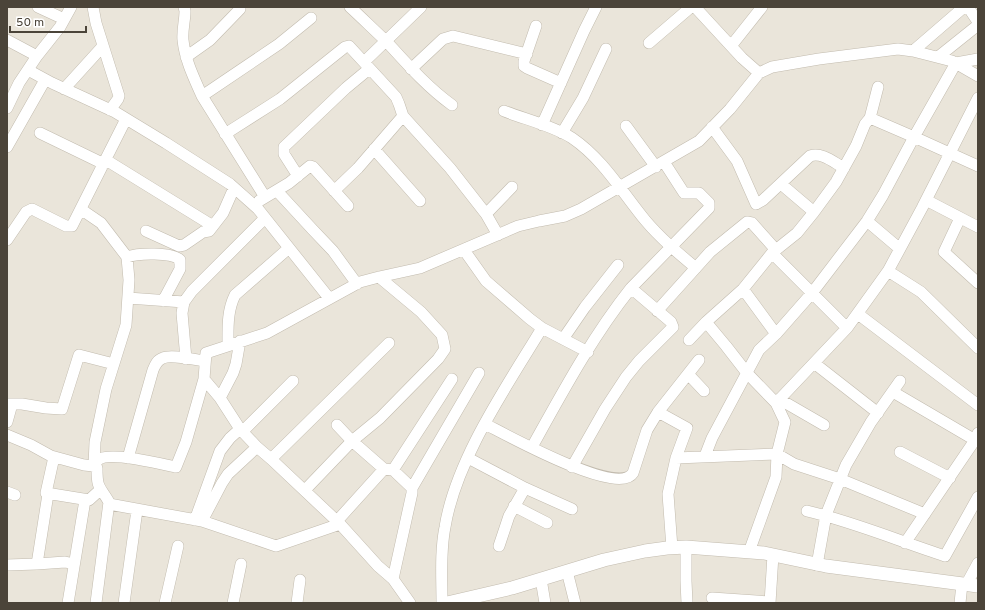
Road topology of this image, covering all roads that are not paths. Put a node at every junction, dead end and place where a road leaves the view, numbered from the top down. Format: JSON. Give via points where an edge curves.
{"nodes":[{"id":1,"x":38,"y":7,"type":"edge"},
{"id":2,"x":71,"y":7,"type":"edge"},
{"id":3,"x":93,"y":7,"type":"edge"},
{"id":4,"x":184,"y":7,"type":"edge"},
{"id":5,"x":350,"y":7,"type":"edge"},
{"id":6,"x":421,"y":7,"type":"edge"},
{"id":7,"x":596,"y":7,"type":"edge"},
{"id":8,"x":695,"y":7,"type":"edge"},
{"id":9,"x":762,"y":7,"type":"edge"},
{"id":10,"x":964,"y":7,"type":"edge"},
{"id":11,"x":968,"y":7,"type":"edge"},
{"id":12,"x":240,"y":9,"type":"dead end"},
{"id":13,"x":311,"y":18,"type":"dead end"},
{"id":14,"x":64,"y":19,"type":"junction"},
{"id":15,"x":978,"y":22,"type":"edge"},
{"id":16,"x":536,"y":26,"type":"dead end"},
{"id":17,"x":978,"y":26,"type":"edge"},
{"id":18,"x":7,"y":40,"type":"edge"},
{"id":19,"x":385,"y":41,"type":"junction"},
{"id":20,"x":648,"y":43,"type":"dead end"},
{"id":21,"x":103,"y":46,"type":"junction"},
{"id":22,"x":731,"y":46,"type":"junction"},
{"id":23,"x":606,"y":49,"type":"dead end"},
{"id":24,"x":914,"y":51,"type":"junction"},
{"id":25,"x":526,"y":54,"type":"junction"},
{"id":26,"x":37,"y":56,"type":"junction"},
{"id":27,"x":186,"y":56,"type":"junction"},
{"id":28,"x":938,"y":57,"type":"junction"},
{"id":29,"x":978,"y":60,"type":"edge"},
{"id":30,"x":956,"y":64,"type":"junction"},
{"id":31,"x":366,"y":66,"type":"junction"},
{"id":32,"x":411,"y":69,"type":"junction"},
{"id":33,"x":28,"y":70,"type":"junction"},
{"id":34,"x":758,"y":73,"type":"junction"},
{"id":35,"x":978,"y":76,"type":"edge"},
{"id":36,"x":45,"y":80,"type":"junction"},
{"id":37,"x":561,"y":83,"type":"junction"},
{"id":38,"x":878,"y":87,"type":"dead end"},
{"id":39,"x":64,"y":89,"type":"junction"},
{"id":40,"x":202,"y":96,"type":"junction"},
{"id":41,"x":978,"y":98,"type":"edge"},
{"id":42,"x":452,"y":105,"type":"dead end"},
{"id":43,"x":7,"y":108,"type":"edge"},
{"id":44,"x":110,"y":110,"type":"junction"},
{"id":45,"x":504,"y":111,"type":"dead end"},
{"id":46,"x":403,"y":116,"type":"junction"},
{"id":47,"x":870,"y":118,"type":"junction"},
{"id":48,"x":126,"y":119,"type":"junction"},
{"id":49,"x":542,"y":125,"type":"junction"},
{"id":50,"x":626,"y":126,"type":"dead end"},
{"id":51,"x":712,"y":127,"type":"junction"},
{"id":52,"x":562,"y":132,"type":"junction"},
{"id":53,"x":40,"y":134,"type":"dead end"},
{"id":54,"x":225,"y":134,"type":"junction"},
{"id":55,"x":914,"y":137,"type":"junction"},
{"id":56,"x":7,"y":148,"type":"edge"},
{"id":57,"x":374,"y":149,"type":"junction"},
{"id":58,"x":950,"y":153,"type":"junction"},
{"id":59,"x":105,"y":162,"type":"junction"},
{"id":60,"x":660,"y":164,"type":"junction"},
{"id":61,"x":978,"y":166,"type":"edge"},
{"id":62,"x":844,"y":168,"type":"junction"},
{"id":63,"x":298,"y":176,"type":"junction"},
{"id":64,"x":781,"y":184,"type":"junction"},
{"id":65,"x":512,"y":187,"type":"dead end"},
{"id":66,"x":621,"y":187,"type":"junction"},
{"id":67,"x":234,"y":188,"type":"junction"},
{"id":68,"x":277,"y":191,"type":"junction"},
{"id":69,"x":334,"y":191,"type":"junction"},
{"id":70,"x":265,"y":197,"type":"junction"},
{"id":71,"x":926,"y":200,"type":"junction"},
{"id":72,"x":420,"y":201,"type":"dead end"},
{"id":73,"x":254,"y":205,"type":"junction"},
{"id":74,"x":348,"y":206,"type":"dead end"},
{"id":75,"x":82,"y":210,"type":"junction"},
{"id":76,"x":814,"y":212,"type":"junction"},
{"id":77,"x":486,"y":214,"type":"junction"},
{"id":78,"x":266,"y":218,"type":"junction"},
{"id":79,"x":960,"y":218,"type":"junction"},
{"id":80,"x":867,"y":222,"type":"junction"},
{"id":81,"x":213,"y":226,"type":"junction"},
{"id":82,"x":978,"y":226,"type":"edge"},
{"id":83,"x":146,"y":231,"type":"dead end"},
{"id":84,"x":498,"y":235,"type":"junction"},
{"id":85,"x":7,"y":240,"type":"edge"},
{"id":86,"x":671,"y":247,"type":"junction"},
{"id":87,"x":289,"y":248,"type":"junction"},
{"id":88,"x":900,"y":249,"type":"junction"},
{"id":89,"x":464,"y":250,"type":"junction"},
{"id":90,"x":774,"y":251,"type":"junction"},
{"id":91,"x":127,"y":256,"type":"junction"},
{"id":92,"x":618,"y":265,"type":"dead end"},
{"id":93,"x":696,"y":268,"type":"junction"},
{"id":94,"x":888,"y":272,"type":"junction"},
{"id":95,"x":379,"y":277,"type":"junction"},
{"id":96,"x":978,"y":283,"type":"edge"},
{"id":97,"x":357,"y":284,"type":"junction"},
{"id":98,"x":631,"y":288,"type":"junction"},
{"id":99,"x":743,"y":289,"type":"junction"},
{"id":100,"x":812,"y":293,"type":"junction"},
{"id":101,"x":128,"y":298,"type":"junction"},
{"id":102,"x":329,"y":298,"type":"junction"},
{"id":103,"x":163,"y":301,"type":"junction"},
{"id":104,"x":184,"y":302,"type":"junction"},
{"id":105,"x":657,"y":311,"type":"junction"},
{"id":106,"x":858,"y":314,"type":"junction"},
{"id":107,"x":706,"y":322,"type":"junction"},
{"id":108,"x":542,"y":328,"type":"junction"},
{"id":109,"x":848,"y":328,"type":"junction"},
{"id":110,"x":776,"y":334,"type":"junction"},
{"id":111,"x":563,"y":339,"type":"junction"},
{"id":112,"x":689,"y":340,"type":"dead end"},
{"id":113,"x":240,"y":341,"type":"junction"},
{"id":114,"x":389,"y":343,"type":"dead end"},
{"id":115,"x":228,"y":345,"type":"junction"},
{"id":116,"x":978,"y":347,"type":"edge"},
{"id":117,"x":588,"y":352,"type":"junction"},
{"id":118,"x":186,"y":359,"type":"junction"},
{"id":119,"x":699,"y":360,"type":"dead end"},
{"id":120,"x":206,"y":361,"type":"junction"},
{"id":121,"x":814,"y":363,"type":"junction"},
{"id":122,"x":114,"y":364,"type":"junction"},
{"id":123,"x":479,"y":373,"type":"dead end"},
{"id":124,"x":747,"y":373,"type":"junction"},
{"id":125,"x":688,"y":374,"type":"junction"},
{"id":126,"x":204,"y":378,"type":"junction"},
{"id":127,"x":452,"y":379,"type":"dead end"},
{"id":128,"x":293,"y":381,"type":"dead end"},
{"id":129,"x":900,"y":381,"type":"dead end"},
{"id":130,"x":704,"y":391,"type":"dead end"},
{"id":131,"x":893,"y":392,"type":"junction"},
{"id":132,"x":220,"y":398,"type":"junction"},
{"id":133,"x":778,"y":401,"type":"junction"},
{"id":134,"x":9,"y":404,"type":"edge"},
{"id":135,"x":978,"y":405,"type":"edge"},
{"id":136,"x":658,"y":412,"type":"junction"},
{"id":137,"x":878,"y":413,"type":"junction"},
{"id":138,"x":7,"y":422,"type":"edge"},
{"id":139,"x":485,"y":424,"type":"junction"},
{"id":140,"x":337,"y":425,"type":"dead end"},
{"id":141,"x":824,"y":425,"type":"dead end"},
{"id":142,"x":242,"y":430,"type":"junction"},
{"id":143,"x":7,"y":435,"type":"edge"},
{"id":144,"x":976,"y":436,"type":"edge"},
{"id":145,"x":352,"y":441,"type":"junction"},
{"id":146,"x":257,"y":447,"type":"junction"},
{"id":147,"x":532,"y":447,"type":"junction"},
{"id":148,"x":900,"y":452,"type":"dead end"},
{"id":149,"x":777,"y":454,"type":"junction"},
{"id":150,"x":704,"y":456,"type":"junction"},
{"id":151,"x":54,"y":457,"type":"junction"},
{"id":152,"x":128,"y":458,"type":"junction"},
{"id":153,"x":468,"y":458,"type":"junction"},
{"id":154,"x":676,"y":458,"type":"junction"},
{"id":155,"x":271,"y":459,"type":"junction"},
{"id":156,"x":94,"y":466,"type":"junction"},
{"id":157,"x":572,"y":467,"type":"junction"},
{"id":158,"x":389,"y":469,"type":"junction"},
{"id":159,"x":950,"y":478,"type":"junction"},
{"id":160,"x":840,"y":479,"type":"junction"},
{"id":161,"x":412,"y":488,"type":"junction"},
{"id":162,"x":524,"y":488,"type":"junction"},
{"id":163,"x":100,"y":490,"type":"junction"},
{"id":164,"x":305,"y":490,"type":"junction"},
{"id":165,"x":48,"y":494,"type":"junction"},
{"id":166,"x":978,"y":497,"type":"edge"},
{"id":167,"x":85,"y":500,"type":"junction"},
{"id":168,"x":109,"y":504,"type":"junction"},
{"id":169,"x":514,"y":506,"type":"junction"},
{"id":170,"x":572,"y":509,"type":"dead end"},
{"id":171,"x":137,"y":510,"type":"junction"},
{"id":172,"x":807,"y":511,"type":"dead end"},
{"id":173,"x":925,"y":514,"type":"junction"},
{"id":174,"x":826,"y":516,"type":"junction"},
{"id":175,"x":199,"y":520,"type":"junction"},
{"id":176,"x":339,"y":523,"type":"junction"},
{"id":177,"x":547,"y":523,"type":"dead end"},
{"id":178,"x":905,"y":543,"type":"junction"},
{"id":179,"x":178,"y":546,"type":"dead end"},
{"id":180,"x":499,"y":546,"type":"dead end"},
{"id":181,"x":686,"y":547,"type":"junction"},
{"id":182,"x":672,"y":548,"type":"junction"},
{"id":183,"x":749,"y":552,"type":"junction"},
{"id":184,"x":773,"y":555,"type":"junction"},
{"id":185,"x":978,"y":563,"type":"edge"},
{"id":186,"x":37,"y":564,"type":"junction"},
{"id":187,"x":74,"y":564,"type":"junction"},
{"id":188,"x":241,"y":564,"type":"dead end"},
{"id":189,"x":7,"y":565,"type":"edge"},
{"id":190,"x":817,"y":565,"type":"junction"},
{"id":191,"x":567,"y":571,"type":"junction"},
{"id":192,"x":393,"y":579,"type":"junction"},
{"id":193,"x":541,"y":579,"type":"junction"},
{"id":194,"x":300,"y":580,"type":"dead end"},
{"id":195,"x":968,"y":585,"type":"edge"},
{"id":196,"x":712,"y":598,"type":"dead end"},
{"id":197,"x":770,"y":602,"type":"edge"},
{"id":198,"x":68,"y":603,"type":"edge"},
{"id":199,"x":96,"y":603,"type":"edge"},
{"id":200,"x":124,"y":603,"type":"edge"},
{"id":201,"x":165,"y":603,"type":"edge"},
{"id":202,"x":233,"y":603,"type":"edge"},
{"id":203,"x":297,"y":603,"type":"edge"},
{"id":204,"x":410,"y":603,"type":"edge"},
{"id":205,"x":442,"y":603,"type":"edge"},
{"id":206,"x":447,"y":603,"type":"edge"},
{"id":207,"x":545,"y":603,"type":"edge"},
{"id":208,"x":575,"y":603,"type":"edge"},
{"id":209,"x":687,"y":603,"type":"edge"},
{"id":210,"x":960,"y":603,"type":"edge"}],
"edges":[{"from":1,"to":14,"type":"street"},
{"from":2,"to":14,"type":"street"},
{"from":3,"to":21,"type":"street"},
{"from":4,"to":27,"type":"street","via":[[183,39]]},
{"from":5,"to":19,"type":"street"},
{"from":6,"to":19,"type":"street"},
{"from":7,"to":37,"type":"street"},
{"from":8,"to":20,"type":"street"},
{"from":8,"to":22,"type":"street"},
{"from":9,"to":22,"type":"street"},
{"from":10,"to":24,"type":"street"},
{"from":11,"to":15,"type":"street"},
{"from":12,"to":27,"type":"street","via":[[210,40]]},
{"from":13,"to":40,"type":"street","via":[[279,44]]},
{"from":14,"to":26,"type":"street"},
{"from":16,"to":25,"type":"street"},
{"from":17,"to":28,"type":"street"},
{"from":18,"to":26,"type":"street"},
{"from":19,"to":31,"type":"street"},
{"from":19,"to":32,"type":"street"},
{"from":21,"to":39,"type":"street"},
{"from":21,"to":44,"type":"street","via":[[119,96]]},
{"from":22,"to":34,"type":"street"},
{"from":23,"to":52,"type":"street","via":[[584,98]]},
{"from":24,"to":28,"type":"street"},
{"from":24,"to":34,"type":"street","via":[[898,49],[819,58],[772,66]]},
{"from":25,"to":32,"type":"street","via":[[453,36],[444,39]]},
{"from":25,"to":37,"type":"street","via":[[525,67]]},
{"from":26,"to":33,"type":"street"},
{"from":27,"to":40,"type":"street"},
{"from":28,"to":30,"type":"street"},
{"from":29,"to":30,"type":"street"},
{"from":30,"to":35,"type":"street"},
{"from":30,"to":55,"type":"street"},
{"from":31,"to":46,"type":"street","via":[[396,97]]},
{"from":31,"to":54,"type":"street","via":[[351,47],[345,47],[280,99]]},
{"from":31,"to":63,"type":"street","via":[[284,148],[284,154]]},
{"from":32,"to":42,"type":"street"},
{"from":33,"to":36,"type":"street"},
{"from":33,"to":43,"type":"street"},
{"from":34,"to":51,"type":"street","via":[[730,109]]},
{"from":36,"to":39,"type":"street"},
{"from":36,"to":56,"type":"street"},
{"from":37,"to":49,"type":"street"},
{"from":38,"to":47,"type":"street"},
{"from":39,"to":44,"type":"street"},
{"from":40,"to":54,"type":"street"},
{"from":41,"to":58,"type":"street"},
{"from":44,"to":48,"type":"street"},
{"from":45,"to":49,"type":"street"},
{"from":46,"to":57,"type":"street"},
{"from":46,"to":77,"type":"street","via":[[450,168]]},
{"from":47,"to":55,"type":"street"},
{"from":47,"to":62,"type":"street"},
{"from":48,"to":59,"type":"street"},
{"from":48,"to":67,"type":"street"},
{"from":49,"to":52,"type":"street"},
{"from":50,"to":60,"type":"street"},
{"from":51,"to":60,"type":"street","via":[[699,141]]},
{"from":51,"to":64,"type":"street","via":[[737,161],[754,203],[759,203]]},
{"from":52,"to":66,"type":"street","via":[[593,155]]},
{"from":53,"to":59,"type":"street"},
{"from":54,"to":70,"type":"street"},
{"from":55,"to":58,"type":"street"},
{"from":55,"to":80,"type":"street"},
{"from":57,"to":69,"type":"street"},
{"from":57,"to":72,"type":"street"},
{"from":58,"to":61,"type":"street"},
{"from":58,"to":71,"type":"street"},
{"from":59,"to":75,"type":"street"},
{"from":59,"to":81,"type":"street"},
{"from":60,"to":66,"type":"street"},
{"from":60,"to":86,"type":"street","via":[[684,193],[699,193],[710,206]]},
{"from":62,"to":64,"type":"street","via":[[814,154]]},
{"from":62,"to":76,"type":"street"},
{"from":63,"to":68,"type":"street"},
{"from":63,"to":69,"type":"street","via":[[311,166]]},
{"from":64,"to":76,"type":"street"},
{"from":65,"to":77,"type":"street"},
{"from":66,"to":84,"type":"street","via":[[566,216],[539,220]]},
{"from":66,"to":86,"type":"street","via":[[645,219]]},
{"from":67,"to":73,"type":"street"},
{"from":67,"to":81,"type":"street","via":[[223,213]]},
{"from":68,"to":70,"type":"street"},
{"from":68,"to":97,"type":"street","via":[[334,251]]},
{"from":69,"to":74,"type":"street"},
{"from":70,"to":73,"type":"street"},
{"from":71,"to":79,"type":"street"},
{"from":71,"to":88,"type":"street"},
{"from":73,"to":78,"type":"street"},
{"from":75,"to":85,"type":"street","via":[[74,225],[69,227],[29,210]]},
{"from":75,"to":91,"type":"street","via":[[101,223]]},
{"from":76,"to":90,"type":"street","via":[[797,233]]},
{"from":77,"to":84,"type":"street"},
{"from":78,"to":87,"type":"street"},
{"from":78,"to":104,"type":"street"},
{"from":79,"to":82,"type":"street"},
{"from":79,"to":96,"type":"street","via":[[944,252]]},
{"from":80,"to":88,"type":"street"},
{"from":80,"to":100,"type":"street"},
{"from":81,"to":83,"type":"street","via":[[208,232],[202,232],[183,246]]},
{"from":84,"to":89,"type":"street"},
{"from":86,"to":93,"type":"street"},
{"from":86,"to":98,"type":"street"},
{"from":87,"to":102,"type":"street"},
{"from":87,"to":115,"type":"street","via":[[235,295],[228,315]]},
{"from":88,"to":94,"type":"street"},
{"from":89,"to":95,"type":"street","via":[[420,268]]},
{"from":89,"to":108,"type":"street","via":[[486,281]]},
{"from":90,"to":93,"type":"street","via":[[749,222],[719,244]]},
{"from":90,"to":99,"type":"street"},
{"from":90,"to":100,"type":"street"},
{"from":91,"to":101,"type":"street"},
{"from":91,"to":103,"type":"street","via":[[166,254],[176,256],[180,260],[180,269]]},
{"from":92,"to":111,"type":"street"},
{"from":93,"to":105,"type":"street"},
{"from":94,"to":106,"type":"street"},
{"from":94,"to":116,"type":"street","via":[[921,292]]},
{"from":95,"to":97,"type":"street"},
{"from":95,"to":145,"type":"street","via":[[421,312],[442,335],[445,349],[380,418]]},
{"from":97,"to":102,"type":"street"},
{"from":98,"to":105,"type":"street"},
{"from":98,"to":117,"type":"street"},
{"from":99,"to":107,"type":"street"},
{"from":99,"to":110,"type":"street"},
{"from":100,"to":109,"type":"street"},
{"from":100,"to":110,"type":"street"},
{"from":101,"to":103,"type":"street"},
{"from":101,"to":122,"type":"street","via":[[126,326]]},
{"from":102,"to":113,"type":"street","via":[[267,333]]},
{"from":103,"to":104,"type":"street"},
{"from":104,"to":118,"type":"street","via":[[182,313]]},
{"from":105,"to":157,"type":"street","via":[[671,322],[673,327],[626,377]]},
{"from":106,"to":109,"type":"street"},
{"from":106,"to":135,"type":"street"},
{"from":107,"to":112,"type":"street"},
{"from":107,"to":124,"type":"street"},
{"from":108,"to":111,"type":"street"},
{"from":108,"to":139,"type":"street"},
{"from":109,"to":121,"type":"street"},
{"from":110,"to":124,"type":"street","via":[[759,350]]},
{"from":111,"to":117,"type":"street"},
{"from":113,"to":115,"type":"street"},
{"from":113,"to":132,"type":"street","via":[[233,373]]},
{"from":114,"to":155,"type":"street"},
{"from":115,"to":120,"type":"street","via":[[206,353]]},
{"from":117,"to":147,"type":"street"},
{"from":118,"to":120,"type":"street"},
{"from":118,"to":152,"type":"street","via":[[165,357],[156,365]]},
{"from":119,"to":125,"type":"street"},
{"from":120,"to":126,"type":"street"},
{"from":121,"to":133,"type":"street"},
{"from":121,"to":137,"type":"street"},
{"from":122,"to":134,"type":"street","via":[[79,355],[62,409]]},
{"from":122,"to":156,"type":"street","via":[[95,442]]},
{"from":123,"to":161,"type":"street"},
{"from":124,"to":133,"type":"street"},
{"from":124,"to":150,"type":"street"},
{"from":125,"to":130,"type":"street"},
{"from":125,"to":136,"type":"street"},
{"from":126,"to":132,"type":"street"},
{"from":126,"to":152,"type":"street","via":[[186,442],[176,467]]},
{"from":127,"to":158,"type":"street"},
{"from":128,"to":142,"type":"street"},
{"from":129,"to":131,"type":"street"},
{"from":131,"to":137,"type":"street"},
{"from":131,"to":144,"type":"street"},
{"from":132,"to":142,"type":"street"},
{"from":133,"to":141,"type":"street"},
{"from":133,"to":149,"type":"street","via":[[785,422]]},
{"from":134,"to":138,"type":"street"},
{"from":136,"to":154,"type":"street","via":[[687,428]]},
{"from":136,"to":157,"type":"street","via":[[645,434],[633,473],[629,477],[605,476]]},
{"from":137,"to":160,"type":"street"},
{"from":139,"to":147,"type":"street"},
{"from":139,"to":153,"type":"street"},
{"from":140,"to":145,"type":"street"},
{"from":142,"to":146,"type":"street"},
{"from":142,"to":175,"type":"street","via":[[230,438],[220,451]]},
{"from":143,"to":151,"type":"street"},
{"from":144,"to":159,"type":"street"},
{"from":145,"to":158,"type":"street"},
{"from":145,"to":164,"type":"street"},
{"from":146,"to":155,"type":"street"},
{"from":146,"to":175,"type":"street","via":[[228,474]]},
{"from":147,"to":157,"type":"street"},
{"from":148,"to":159,"type":"street"},
{"from":149,"to":150,"type":"street"},
{"from":149,"to":160,"type":"street","via":[[794,464]]},
{"from":149,"to":183,"type":"street","via":[[776,477]]},
{"from":150,"to":154,"type":"street"},
{"from":151,"to":156,"type":"street"},
{"from":151,"to":165,"type":"street","via":[[46,493]]},
{"from":152,"to":156,"type":"street","via":[[107,457],[98,460]]},
{"from":153,"to":162,"type":"street"},
{"from":153,"to":205,"type":"street","via":[[448,510],[444,528]]},
{"from":154,"to":182,"type":"street","via":[[668,494]]},
{"from":155,"to":164,"type":"street"},
{"from":156,"to":163,"type":"street","via":[[97,468],[97,484]]},
{"from":158,"to":161,"type":"street"},
{"from":158,"to":176,"type":"street"},
{"from":159,"to":173,"type":"street"},
{"from":160,"to":173,"type":"street"},
{"from":160,"to":174,"type":"street"},
{"from":161,"to":192,"type":"street"},
{"from":162,"to":169,"type":"street"},
{"from":162,"to":170,"type":"street"},
{"from":163,"to":167,"type":"street","via":[[91,500]]},
{"from":163,"to":168,"type":"street","via":[[107,497]]},
{"from":164,"to":176,"type":"street"},
{"from":165,"to":167,"type":"street"},
{"from":165,"to":186,"type":"street"},
{"from":166,"to":178,"type":"street","via":[[945,556]]},
{"from":167,"to":187,"type":"street"},
{"from":168,"to":171,"type":"street"},
{"from":168,"to":199,"type":"street"},
{"from":169,"to":177,"type":"street"},
{"from":169,"to":180,"type":"street"},
{"from":171,"to":175,"type":"street"},
{"from":171,"to":200,"type":"street"},
{"from":172,"to":174,"type":"street"},
{"from":173,"to":178,"type":"street"},
{"from":174,"to":178,"type":"street"},
{"from":174,"to":190,"type":"street"},
{"from":175,"to":176,"type":"street","via":[[276,546]]},
{"from":176,"to":192,"type":"street"},
{"from":179,"to":201,"type":"street"},
{"from":181,"to":182,"type":"street"},
{"from":181,"to":183,"type":"street"},
{"from":181,"to":209,"type":"street"},
{"from":182,"to":191,"type":"street","via":[[645,551]]},
{"from":183,"to":184,"type":"street"},
{"from":184,"to":190,"type":"street"},
{"from":184,"to":197,"type":"street"},
{"from":185,"to":195,"type":"street"},
{"from":186,"to":187,"type":"street"},
{"from":186,"to":189,"type":"street"},
{"from":187,"to":198,"type":"street"},
{"from":188,"to":202,"type":"street"},
{"from":190,"to":195,"type":"street"},
{"from":191,"to":193,"type":"street"},
{"from":191,"to":208,"type":"street"},
{"from":192,"to":204,"type":"street"},
{"from":193,"to":206,"type":"street"},
{"from":193,"to":207,"type":"street"},
{"from":194,"to":203,"type":"street"},
{"from":195,"to":210,"type":"street"},
{"from":196,"to":197,"type":"street"}]}
